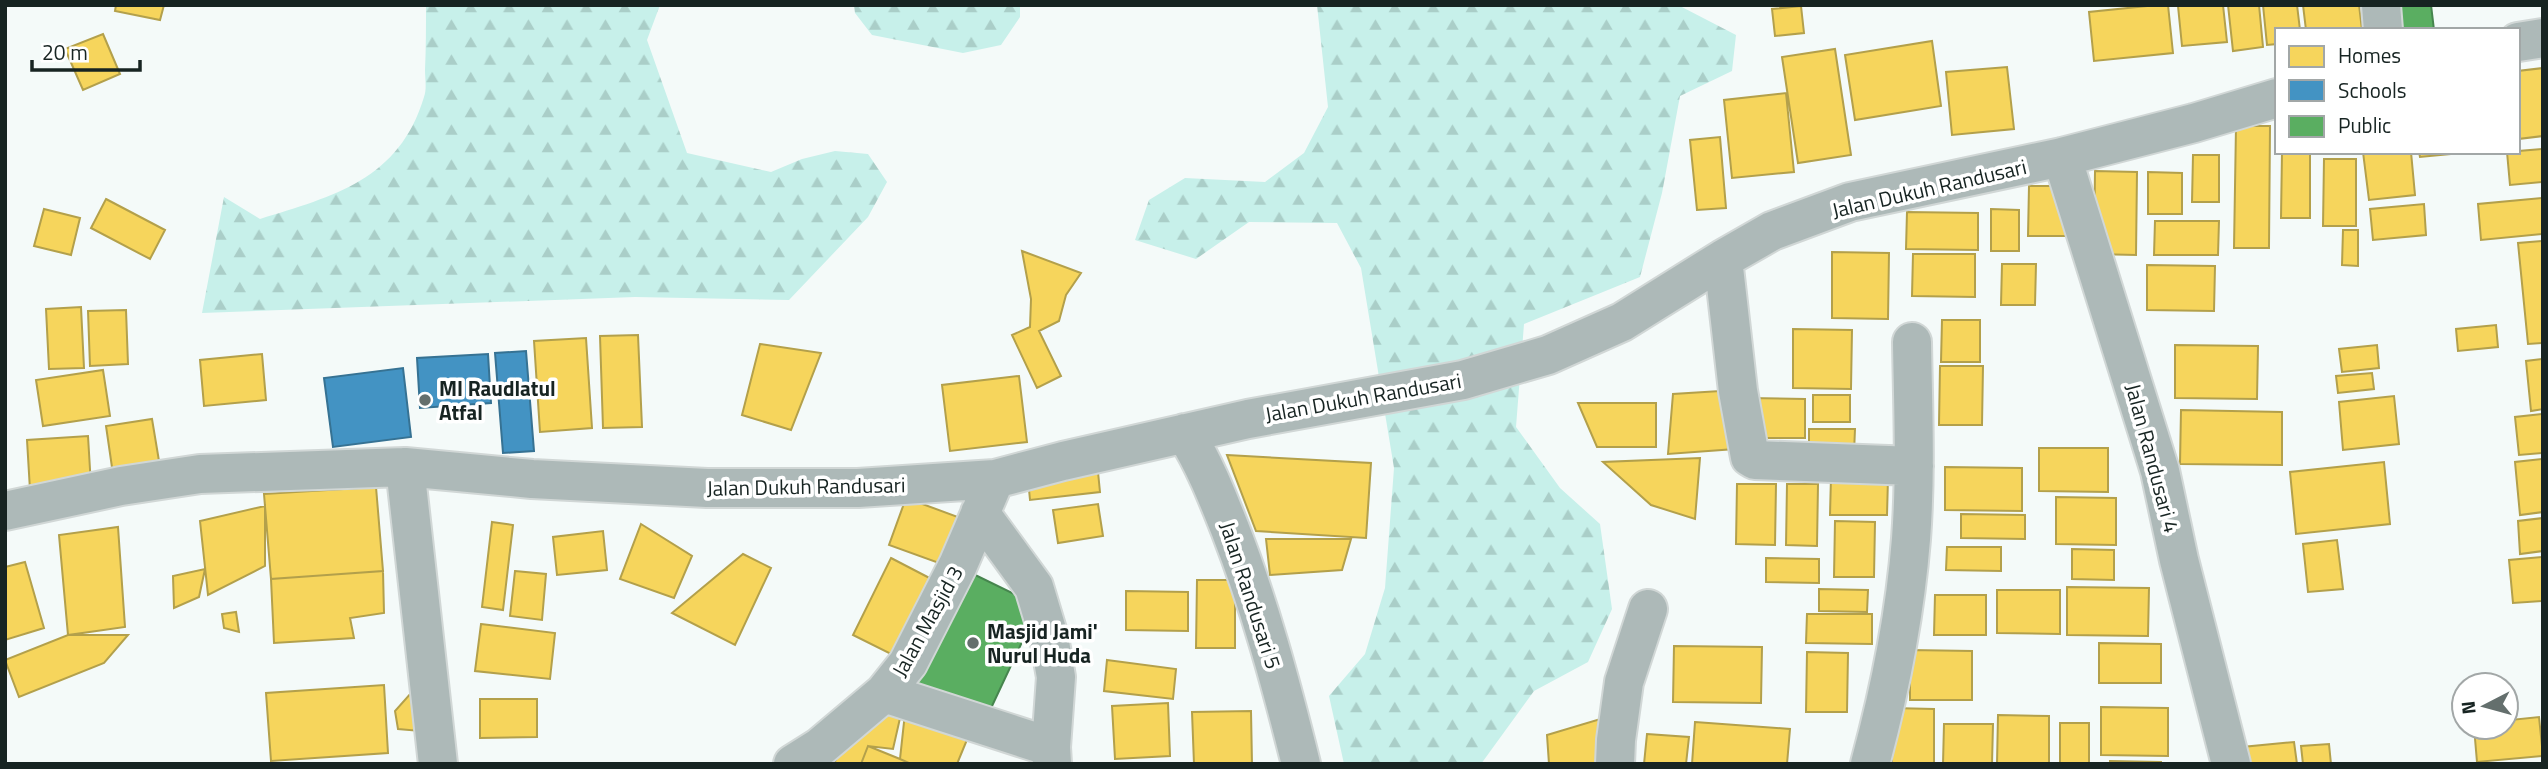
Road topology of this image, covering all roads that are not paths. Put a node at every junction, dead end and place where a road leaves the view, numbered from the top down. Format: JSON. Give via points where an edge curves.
{"nodes":[{"id":1,"x":2381,"y":5,"type":"edge"},
{"id":2,"x":2382,"y":28,"type":"edge"},
{"id":3,"x":2543,"y":38,"type":"edge"},
{"id":4,"x":2520,"y":42,"type":"edge"},
{"id":5,"x":2275,"y":99,"type":"edge"},
{"id":6,"x":2062,"y":157,"type":"junction"},
{"id":7,"x":1723,"y":259,"type":"junction"},
{"id":8,"x":1912,"y":342,"type":"dead end"},
{"id":9,"x":1185,"y":433,"type":"junction"},
{"id":10,"x":1914,"y":466,"type":"junction"},
{"id":11,"x":405,"y":467,"type":"junction"},
{"id":12,"x":995,"y":479,"type":"junction"},
{"id":13,"x":6,"y":504,"type":"edge"},
{"id":14,"x":980,"y":513,"type":"junction"},
{"id":15,"x":1648,"y":609,"type":"dead end"},
{"id":16,"x":884,"y":693,"type":"junction"},
{"id":17,"x":1052,"y":756,"type":"edge"},
{"id":18,"x":438,"y":764,"type":"edge"},
{"id":19,"x":793,"y":764,"type":"edge"},
{"id":20,"x":1301,"y":764,"type":"edge"},
{"id":21,"x":1615,"y":764,"type":"edge"},
{"id":22,"x":1870,"y":764,"type":"edge"},
{"id":23,"x":2231,"y":764,"type":"edge"}],
"edges":[{"from":1,"to":2,"type":"street"},
{"from":3,"to":4,"type":"street"},
{"from":5,"to":6,"type":"street","name":"Jalan Dukuh Randusari"},
{"from":6,"to":7,"type":"street","name":"Jalan Dukuh Randusari","via":[[1850,202],[1772,231]]},
{"from":6,"to":23,"type":"street","name":"Jalan Randusari 4","via":[[2160,471]]},
{"from":7,"to":9,"type":"street","name":"Jalan Dukuh Randusari","via":[[1622,322],[1548,355],[1463,380]]},
{"from":7,"to":10,"type":"street","via":[[1750,457]]},
{"from":8,"to":10,"type":"street"},
{"from":9,"to":12,"type":"street","name":"Jalan Dukuh Randusari"},
{"from":9,"to":20,"type":"street","name":"Jalan Randusari 5","via":[[1215,491],[1254,592]]},
{"from":10,"to":22,"type":"street","via":[[1911,541],[1899,635]]},
{"from":11,"to":12,"type":"street","name":"Jalan Dukuh Randusari","via":[[707,488],[858,488]]},
{"from":11,"to":13,"type":"street","name":"Jalan Dukuh Randusari","via":[[200,474]]},
{"from":11,"to":18,"type":"street"},
{"from":12,"to":14,"type":"street","name":"Jalan Masjid 3"},
{"from":14,"to":16,"type":"street","name":"Jalan Masjid 3","via":[[908,663]]},
{"from":14,"to":17,"type":"street","via":[[1034,587],[1049,637],[1056,677]]},
{"from":15,"to":21,"type":"street","via":[[1624,682]]},
{"from":16,"to":17,"type":"street"},
{"from":16,"to":19,"type":"street","name":"Jalan Masjid 3"}]}
